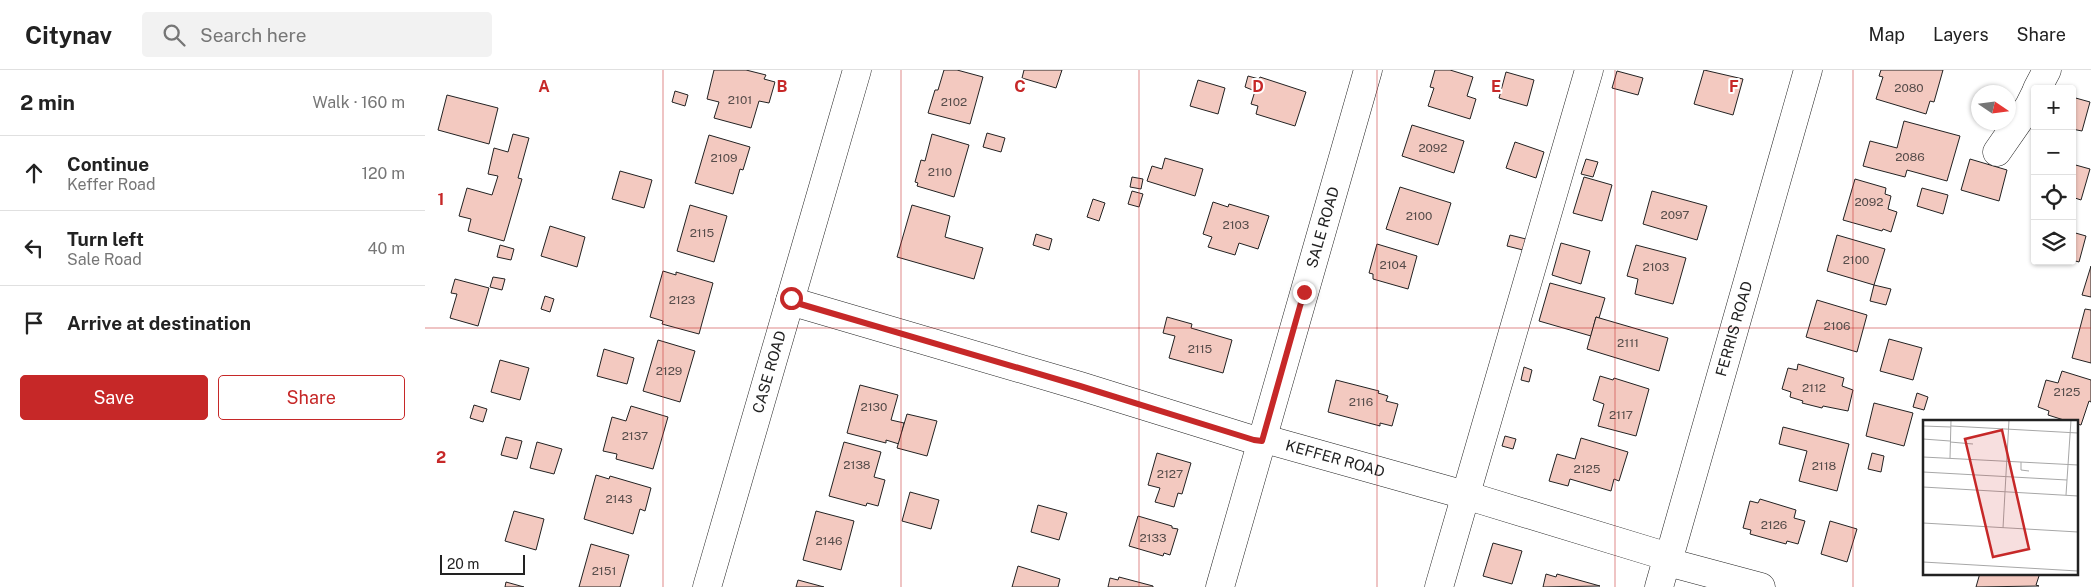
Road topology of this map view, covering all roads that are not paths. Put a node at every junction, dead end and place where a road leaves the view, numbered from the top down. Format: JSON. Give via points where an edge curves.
{"nodes":[{"id":1,"x":857,"y":70,"type":"edge"},
{"id":2,"x":1368,"y":70,"type":"edge"},
{"id":3,"x":1589,"y":70,"type":"edge"},
{"id":4,"x":1808,"y":70,"type":"edge"},
{"id":5,"x":2047,"y":70,"type":"edge"},
{"id":6,"x":2039,"y":85,"type":"edge"},
{"id":7,"x":2031,"y":102,"type":"edge"},
{"id":8,"x":1997,"y":152,"type":"dead end"},
{"id":9,"x":790,"y":301,"type":"junction"},
{"id":10,"x":1262,"y":441,"type":"junction"},
{"id":11,"x":1465,"y":496,"type":"junction"},
{"id":12,"x":1667,"y":559,"type":"junction"},
{"id":13,"x":707,"y":587,"type":"edge"},
{"id":14,"x":1220,"y":587,"type":"edge"},
{"id":15,"x":1439,"y":587,"type":"edge"},
{"id":16,"x":1659,"y":587,"type":"edge"},
{"id":17,"x":1761,"y":587,"type":"edge"}],
"edges":[{"from":1,"to":9,"type":"street","name":"CASE ROAD"},
{"from":2,"to":10,"type":"street","name":"SALE ROAD"},
{"from":3,"to":11,"type":"street"},
{"from":4,"to":12,"type":"street","name":"FERRIS ROAD"},
{"from":5,"to":6,"type":"street"},
{"from":7,"to":8,"type":"street"},
{"from":9,"to":10,"type":"street","name":"KEFFER ROAD"},
{"from":9,"to":13,"type":"street","name":"CASE ROAD"},
{"from":10,"to":11,"type":"street","name":"KEFFER ROAD","via":[[1272,441]]},
{"from":10,"to":14,"type":"street","name":"SALE ROAD"},
{"from":11,"to":12,"type":"street","name":"KEFFER ROAD"},
{"from":11,"to":15,"type":"street"},
{"from":12,"to":16,"type":"street","name":"FERRIS ROAD"},
{"from":12,"to":17,"type":"street","name":"KEFFER ROAD","via":[[1675,564]]}]}
